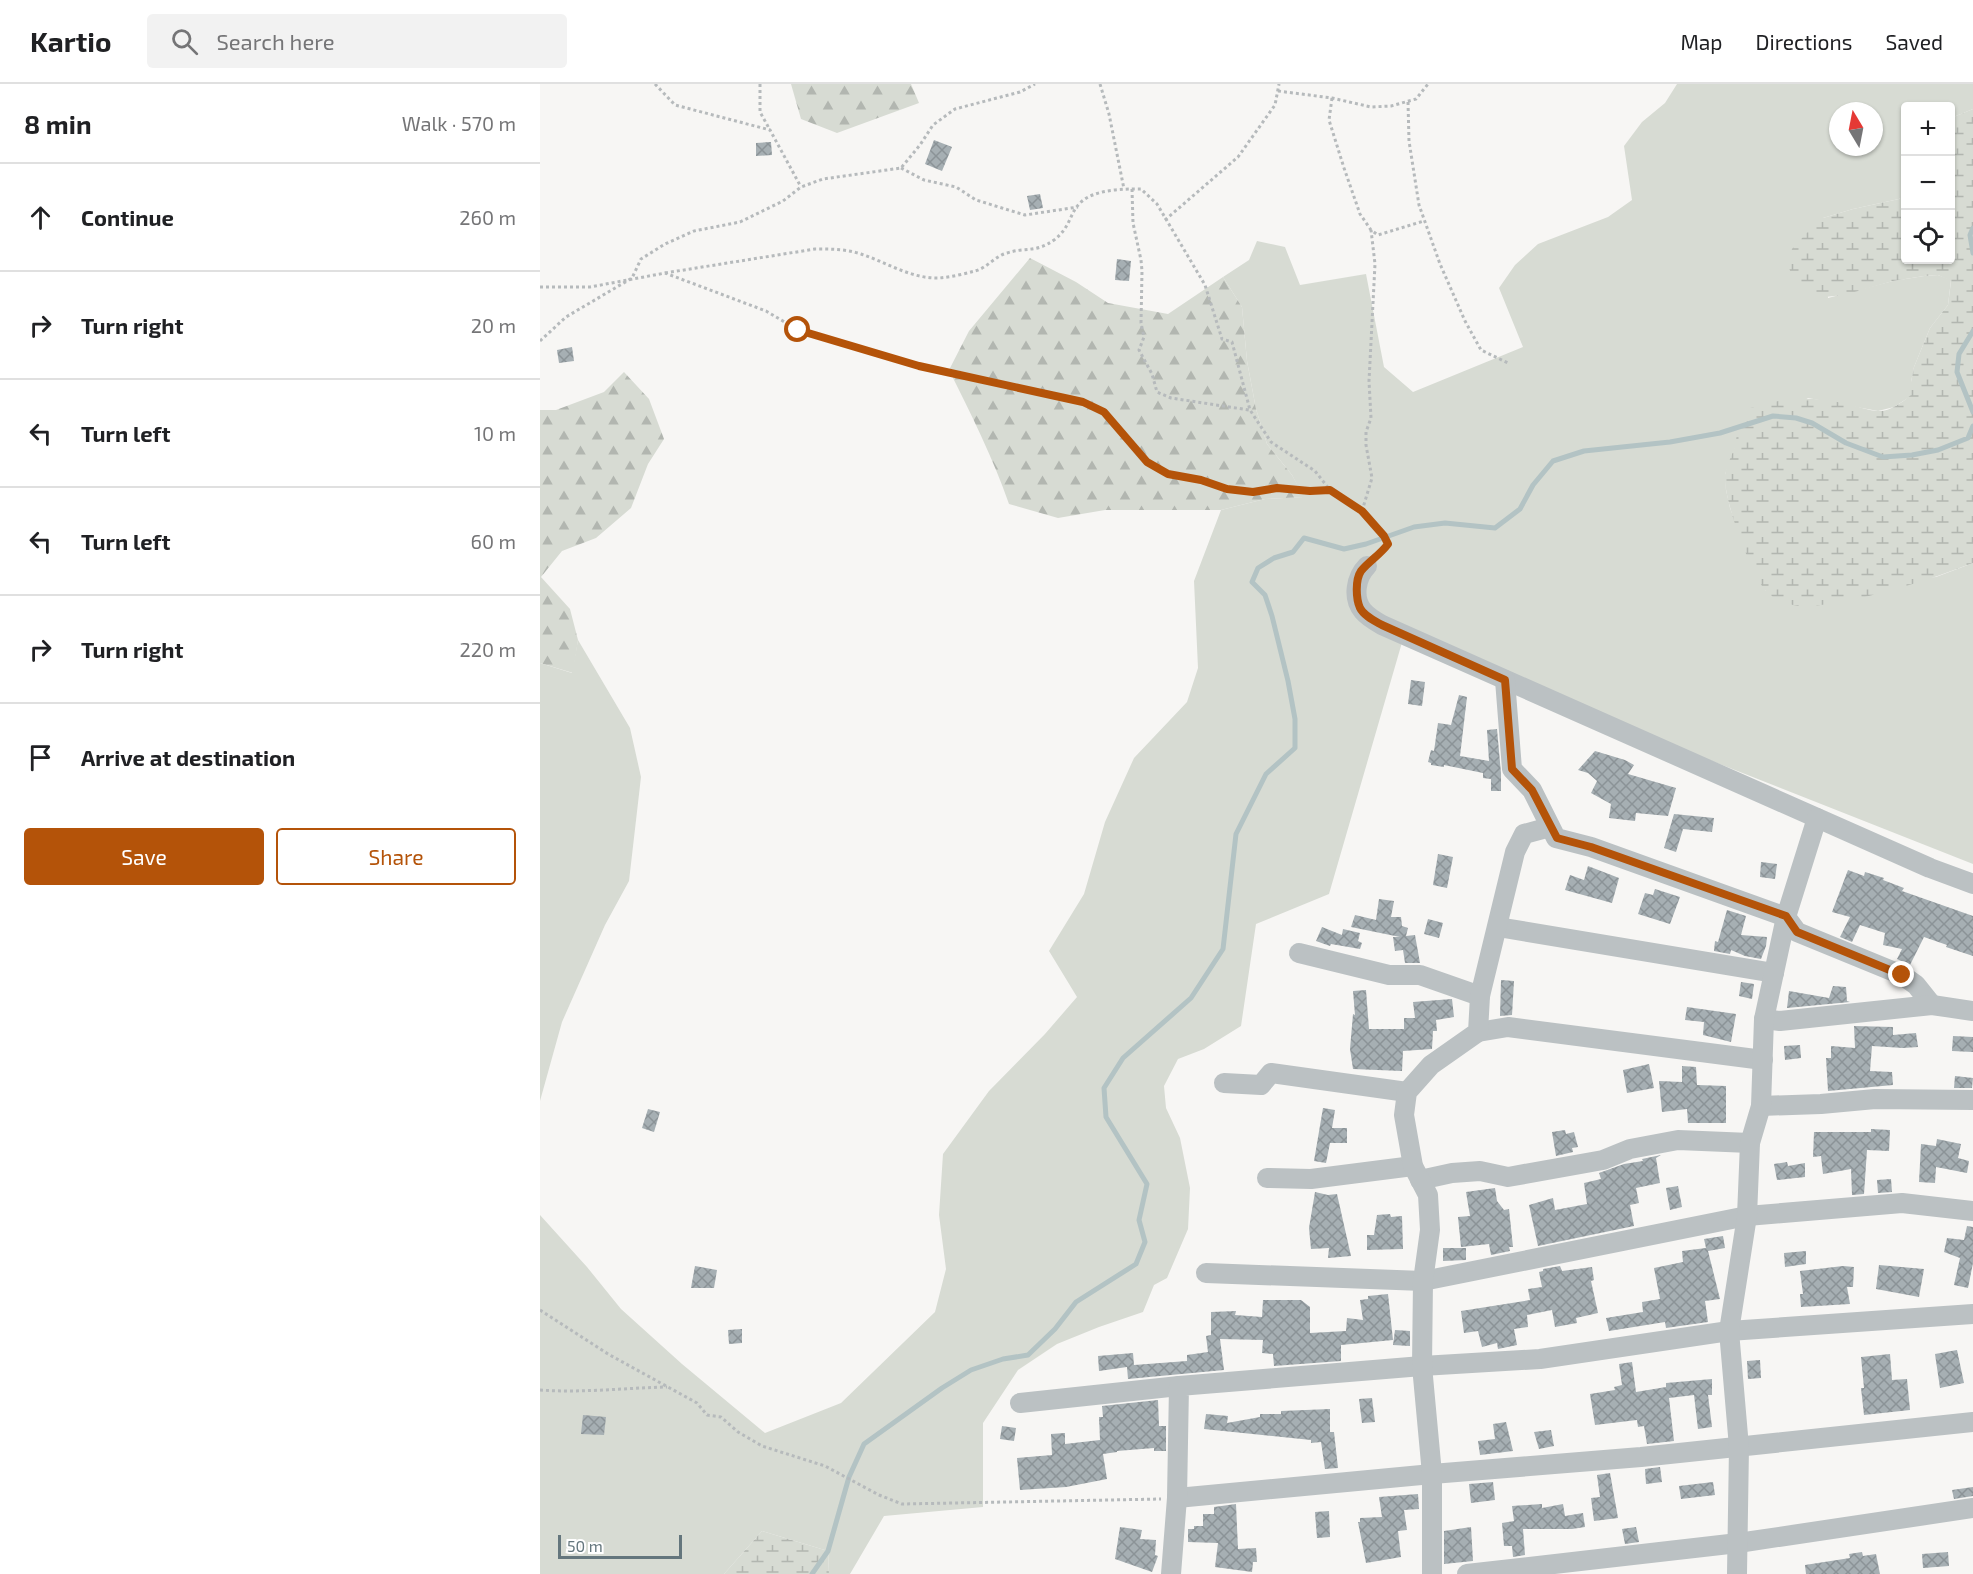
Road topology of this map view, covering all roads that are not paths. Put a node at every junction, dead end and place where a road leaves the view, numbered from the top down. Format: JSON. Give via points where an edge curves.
{"nodes":[{"id":1,"x":1367,"y":566,"type":"road end"},
{"id":2,"x":1505,"y":680,"type":"junction"},
{"id":3,"x":1817,"y":818,"type":"junction"},
{"id":4,"x":1551,"y":827,"type":"junction"},
{"id":5,"x":1973,"y":884,"type":"edge"},
{"id":6,"x":1786,"y":916,"type":"junction"},
{"id":7,"x":1498,"y":927,"type":"junction"},
{"id":8,"x":1299,"y":953,"type":"dead end"},
{"id":9,"x":1774,"y":974,"type":"junction"},
{"id":10,"x":1480,"y":996,"type":"junction"},
{"id":11,"x":1932,"y":1005,"type":"junction"},
{"id":12,"x":1973,"y":1011,"type":"edge"},
{"id":13,"x":1764,"y":1019,"type":"junction"},
{"id":14,"x":1478,"y":1032,"type":"junction"},
{"id":15,"x":1763,"y":1060,"type":"junction"},
{"id":16,"x":1224,"y":1083,"type":"dead end"},
{"id":17,"x":1407,"y":1092,"type":"junction"},
{"id":18,"x":1973,"y":1100,"type":"edge"},
{"id":19,"x":1761,"y":1106,"type":"junction"},
{"id":20,"x":1750,"y":1143,"type":"junction"},
{"id":21,"x":1416,"y":1173,"type":"junction"},
{"id":22,"x":1267,"y":1178,"type":"dead end"},
{"id":23,"x":1973,"y":1211,"type":"edge"},
{"id":24,"x":1748,"y":1216,"type":"junction"},
{"id":25,"x":1206,"y":1273,"type":"dead end"},
{"id":26,"x":1423,"y":1281,"type":"junction"},
{"id":27,"x":1973,"y":1314,"type":"edge"},
{"id":28,"x":1729,"y":1331,"type":"junction"},
{"id":29,"x":1422,"y":1366,"type":"junction"},
{"id":30,"x":1179,"y":1386,"type":"junction"},
{"id":31,"x":1020,"y":1403,"type":"dead end"},
{"id":32,"x":1973,"y":1422,"type":"edge"},
{"id":33,"x":1739,"y":1447,"type":"junction"},
{"id":34,"x":1432,"y":1474,"type":"junction"},
{"id":35,"x":1178,"y":1498,"type":"junction"},
{"id":36,"x":1973,"y":1508,"type":"edge"},
{"id":37,"x":1738,"y":1543,"type":"junction"},
{"id":38,"x":1172,"y":1574,"type":"edge"},
{"id":39,"x":1432,"y":1574,"type":"edge"},
{"id":40,"x":1467,"y":1574,"type":"edge"},
{"id":41,"x":1737,"y":1574,"type":"edge"}],
"edges":[{"from":1,"to":2,"type":"street","via":[[1357,583],[1360,609],[1370,618]]},
{"from":2,"to":3,"type":"street"},
{"from":2,"to":4,"type":"street","via":[[1512,769],[1532,790]]},
{"from":3,"to":5,"type":"street"},
{"from":3,"to":6,"type":"street"},
{"from":4,"to":6,"type":"street","via":[[1557,838]]},
{"from":4,"to":7,"type":"street","via":[[1524,834],[1515,852]]},
{"from":6,"to":9,"type":"street"},
{"from":6,"to":11,"type":"street","via":[[1797,932],[1902,975]]},
{"from":7,"to":9,"type":"street"},
{"from":7,"to":10,"type":"street"},
{"from":8,"to":10,"type":"street","via":[[1389,975],[1420,975]]},
{"from":9,"to":13,"type":"street"},
{"from":10,"to":14,"type":"street"},
{"from":11,"to":12,"type":"street"},
{"from":11,"to":13,"type":"street","via":[[1780,1021]]},
{"from":13,"to":15,"type":"street"},
{"from":14,"to":15,"type":"street","via":[[1508,1027]]},
{"from":14,"to":17,"type":"street","via":[[1431,1065]]},
{"from":15,"to":19,"type":"street"},
{"from":16,"to":17,"type":"street","via":[[1260,1085],[1271,1073]]},
{"from":17,"to":21,"type":"street","via":[[1404,1115]]},
{"from":18,"to":19,"type":"street","via":[[1875,1099]]},
{"from":19,"to":20,"type":"street"},
{"from":20,"to":21,"type":"street","via":[[1678,1140],[1630,1149],[1603,1160],[1508,1176]]},
{"from":20,"to":24,"type":"street"},
{"from":21,"to":22,"type":"street"},
{"from":21,"to":26,"type":"street","via":[[1428,1195],[1430,1230]]},
{"from":23,"to":24,"type":"street","via":[[1902,1203]]},
{"from":24,"to":26,"type":"street"},
{"from":24,"to":28,"type":"street"},
{"from":25,"to":26,"type":"street"},
{"from":26,"to":29,"type":"street"},
{"from":27,"to":28,"type":"street"},
{"from":28,"to":29,"type":"street","via":[[1540,1359]]},
{"from":28,"to":33,"type":"street"},
{"from":29,"to":30,"type":"street"},
{"from":29,"to":34,"type":"street"},
{"from":30,"to":31,"type":"street"},
{"from":30,"to":35,"type":"street"},
{"from":32,"to":33,"type":"street"},
{"from":33,"to":34,"type":"street"},
{"from":33,"to":37,"type":"street"},
{"from":34,"to":35,"type":"street"},
{"from":34,"to":39,"type":"street"},
{"from":35,"to":38,"type":"street"},
{"from":36,"to":37,"type":"street"},
{"from":37,"to":40,"type":"street"},
{"from":37,"to":41,"type":"street"}]}
